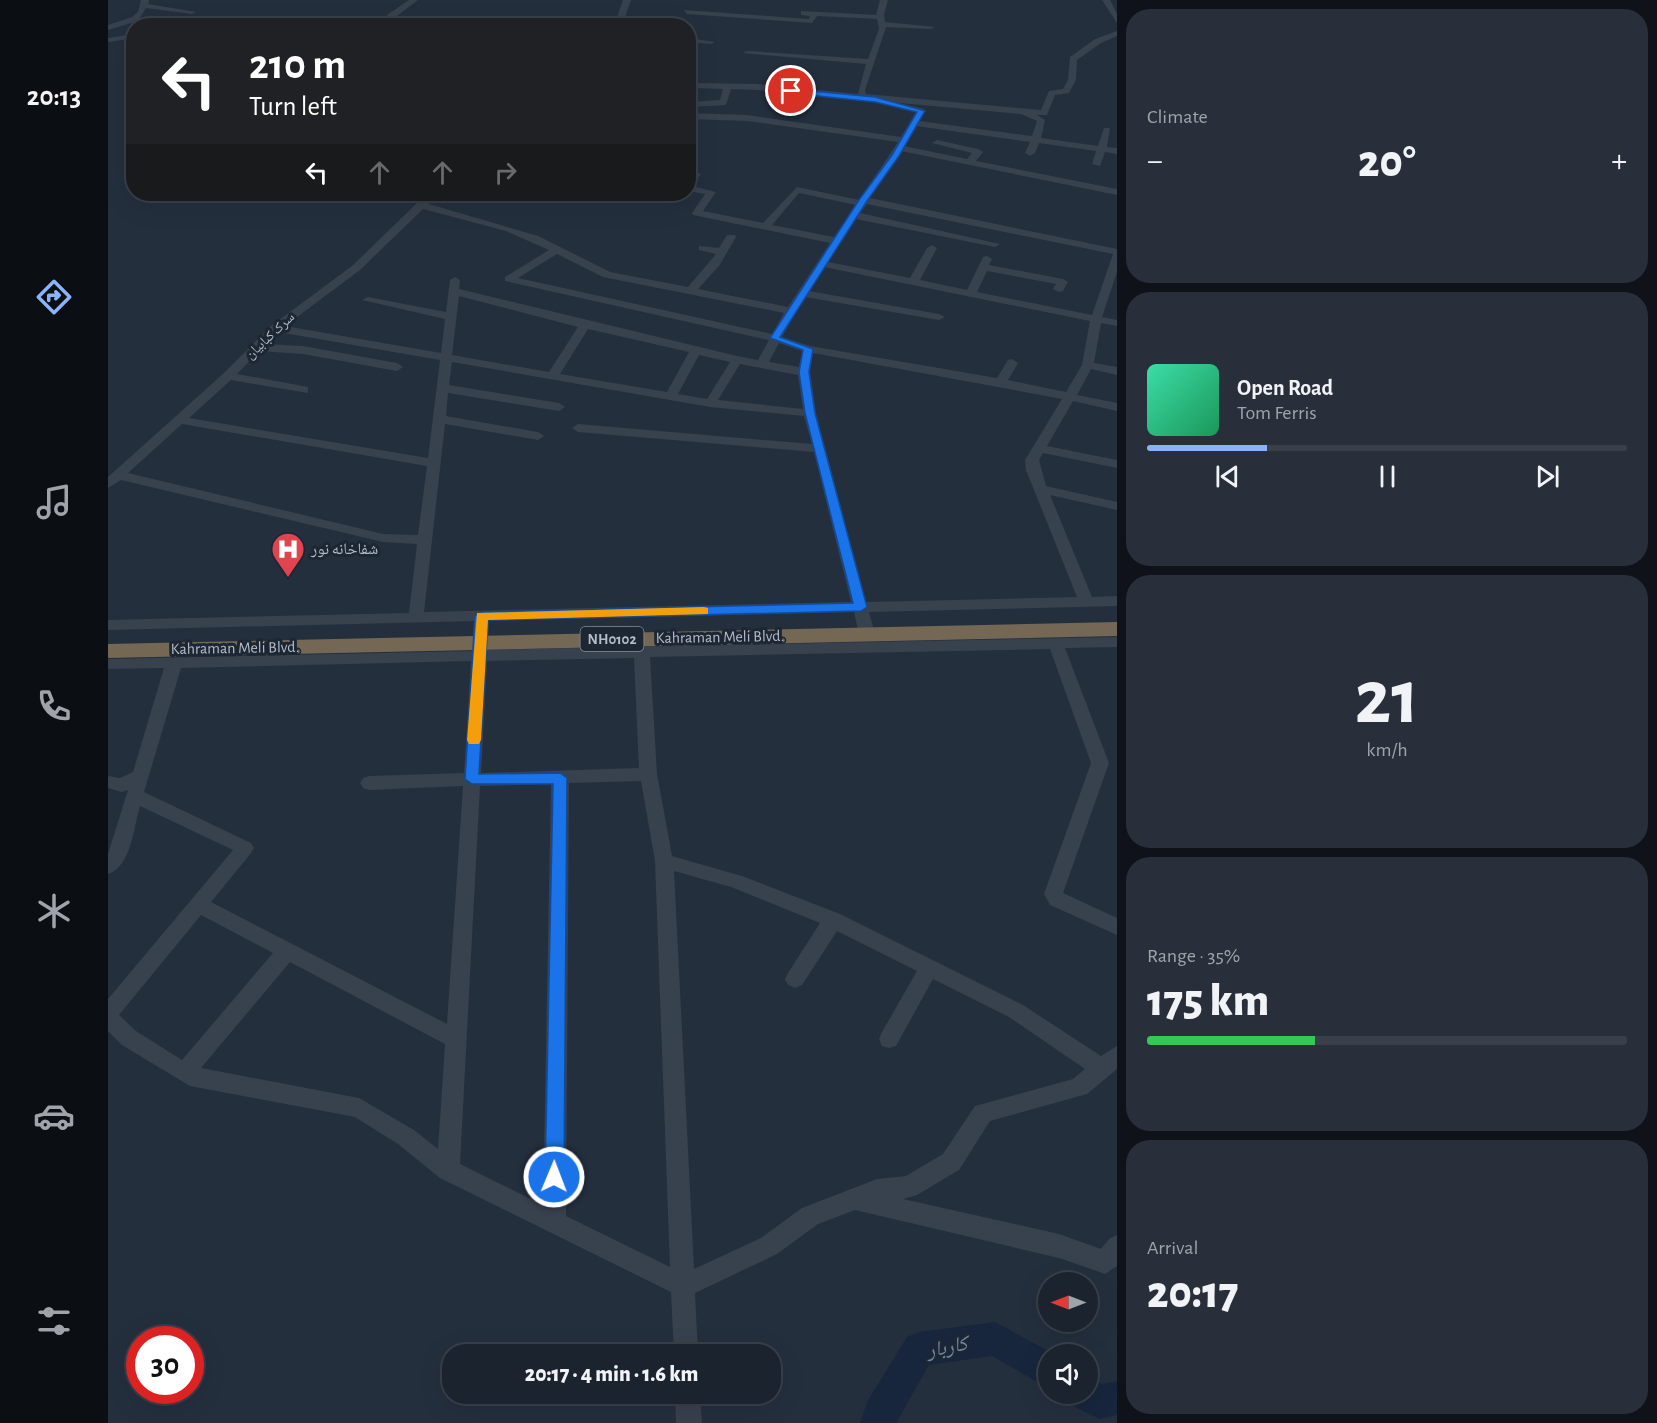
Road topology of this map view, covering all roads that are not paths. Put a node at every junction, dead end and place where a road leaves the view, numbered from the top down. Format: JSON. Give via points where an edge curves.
{"nodes":[{"id":1,"x":414,"y":0,"type":"edge"},
{"id":2,"x":627,"y":0,"type":"edge"},
{"id":3,"x":884,"y":0,"type":"edge"},
{"id":4,"x":1106,"y":0,"type":"edge"},
{"id":5,"x":144,"y":3,"type":"edge"},
{"id":6,"x":693,"y":3,"type":"dead end"},
{"id":7,"x":192,"y":12,"type":"dead end"},
{"id":8,"x":776,"y":12,"type":"dead end"},
{"id":9,"x":814,"y":14,"type":"junction"},
{"id":10,"x":136,"y":18,"type":"edge"},
{"id":11,"x":397,"y":18,"type":"edge"},
{"id":12,"x":621,"y":18,"type":"edge"},
{"id":13,"x":881,"y":21,"type":"junction"},
{"id":14,"x":1117,"y":21,"type":"edge"},
{"id":15,"x":126,"y":22,"type":"edge"},
{"id":16,"x":931,"y":27,"type":"dead end"},
{"id":17,"x":108,"y":28,"type":"edge"},
{"id":18,"x":1117,"y":33,"type":"edge"},
{"id":19,"x":126,"y":38,"type":"edge"},
{"id":20,"x":108,"y":40,"type":"edge"},
{"id":21,"x":696,"y":41,"type":"edge"},
{"id":22,"x":711,"y":42,"type":"dead end"},
{"id":23,"x":747,"y":53,"type":"dead end"},
{"id":24,"x":872,"y":62,"type":"junction"},
{"id":25,"x":696,"y":86,"type":"dead end"},
{"id":26,"x":728,"y":86,"type":"junction"},
{"id":27,"x":863,"y":98,"type":"junction"},
{"id":28,"x":696,"y":103,"type":"edge"},
{"id":29,"x":1023,"y":108,"type":"junction"},
{"id":30,"x":696,"y":116,"type":"edge"},
{"id":31,"x":915,"y":123,"type":"junction"},
{"id":32,"x":1107,"y":130,"type":"dead end"},
{"id":33,"x":1036,"y":139,"type":"junction"},
{"id":34,"x":938,"y":143,"type":"dead end"},
{"id":35,"x":902,"y":144,"type":"junction"},
{"id":36,"x":1102,"y":148,"type":"junction"},
{"id":37,"x":1117,"y":151,"type":"edge"},
{"id":38,"x":1030,"y":153,"type":"dead end"},
{"id":39,"x":969,"y":162,"type":"junction"},
{"id":40,"x":1097,"y":164,"type":"dead end"},
{"id":41,"x":696,"y":189,"type":"edge"},
{"id":42,"x":1116,"y":190,"type":"edge"},
{"id":43,"x":426,"y":201,"type":"edge"},
{"id":44,"x":863,"y":201,"type":"junction"},
{"id":45,"x":421,"y":205,"type":"junction"},
{"id":46,"x":854,"y":215,"type":"junction"},
{"id":47,"x":766,"y":226,"type":"junction"},
{"id":48,"x":731,"y":237,"type":"dead end"},
{"id":49,"x":837,"y":241,"type":"junction"},
{"id":50,"x":995,"y":244,"type":"dead end"},
{"id":51,"x":703,"y":248,"type":"dead end"},
{"id":52,"x":932,"y":248,"type":"dead end"},
{"id":53,"x":556,"y":250,"type":"junction"},
{"id":54,"x":723,"y":252,"type":"junction"},
{"id":55,"x":1117,"y":254,"type":"edge"},
{"id":56,"x":823,"y":264,"type":"junction"},
{"id":57,"x":913,"y":283,"type":"junction"},
{"id":58,"x":1018,"y":288,"type":"junction"},
{"id":59,"x":1059,"y":289,"type":"dead end"},
{"id":60,"x":691,"y":291,"type":"junction"},
{"id":61,"x":803,"y":293,"type":"junction"},
{"id":62,"x":970,"y":294,"type":"junction"},
{"id":63,"x":368,"y":300,"type":"dead end"},
{"id":64,"x":792,"y":311,"type":"junction"},
{"id":65,"x":451,"y":317,"type":"junction"},
{"id":66,"x":939,"y":317,"type":"dead end"},
{"id":67,"x":1096,"y":319,"type":"junction"},
{"id":68,"x":1117,"y":323,"type":"edge"},
{"id":69,"x":585,"y":325,"type":"junction"},
{"id":70,"x":275,"y":328,"type":"junction"},
{"id":71,"x":775,"y":338,"type":"junction"},
{"id":72,"x":256,"y":347,"type":"junction"},
{"id":73,"x":808,"y":349,"type":"junction"},
{"id":74,"x":696,"y":350,"type":"junction"},
{"id":75,"x":447,"y":358,"type":"junction"},
{"id":76,"x":737,"y":360,"type":"junction"},
{"id":77,"x":762,"y":363,"type":"junction"},
{"id":78,"x":1012,"y":363,"type":"dead end"},
{"id":79,"x":1088,"y":365,"type":"junction"},
{"id":80,"x":397,"y":367,"type":"dead end"},
{"id":81,"x":1117,"y":371,"type":"edge"},
{"id":82,"x":804,"y":372,"type":"junction"},
{"id":83,"x":228,"y":376,"type":"junction"},
{"id":84,"x":552,"y":377,"type":"junction"},
{"id":85,"x":1002,"y":382,"type":"junction"},
{"id":86,"x":443,"y":388,"type":"junction"},
{"id":87,"x":304,"y":390,"type":"dead end"},
{"id":88,"x":671,"y":396,"type":"junction"},
{"id":89,"x":1068,"y":396,"type":"junction"},
{"id":90,"x":710,"y":403,"type":"junction"},
{"id":91,"x":560,"y":406,"type":"dead end"},
{"id":92,"x":1117,"y":407,"type":"edge"},
{"id":93,"x":810,"y":413,"type":"junction"},
{"id":94,"x":440,"y":419,"type":"junction"},
{"id":95,"x":180,"y":420,"type":"junction"},
{"id":96,"x":578,"y":428,"type":"dead end"},
{"id":97,"x":538,"y":436,"type":"dead end"},
{"id":98,"x":1038,"y":447,"type":"junction"},
{"id":99,"x":819,"y":448,"type":"junction"},
{"id":100,"x":434,"y":463,"type":"junction"},
{"id":101,"x":1117,"y":464,"type":"edge"},
{"id":102,"x":113,"y":480,"type":"edge"},
{"id":103,"x":1041,"y":489,"type":"junction"},
{"id":104,"x":1117,"y":506,"type":"edge"},
{"id":105,"x":423,"y":540,"type":"junction"},
{"id":106,"x":1117,"y":601,"type":"edge"},
{"id":107,"x":1087,"y":602,"type":"junction"},
{"id":108,"x":1117,"y":616,"type":"edge"},
{"id":109,"x":416,"y":618,"type":"junction"},
{"id":110,"x":864,"y":620,"type":"junction"},
{"id":111,"x":108,"y":625,"type":"edge"},
{"id":112,"x":1117,"y":629,"type":"edge"},
{"id":113,"x":481,"y":636,"type":"junction"},
{"id":114,"x":108,"y":637,"type":"edge"},
{"id":115,"x":1117,"y":642,"type":"edge"},
{"id":116,"x":1056,"y":644,"type":"junction"},
{"id":117,"x":108,"y":651,"type":"edge"},
{"id":118,"x":642,"y":653,"type":"junction"},
{"id":119,"x":174,"y":663,"type":"junction"},
{"id":120,"x":108,"y":664,"type":"edge"},
{"id":121,"x":648,"y":774,"type":"junction"},
{"id":122,"x":142,"y":775,"type":"junction"},
{"id":123,"x":560,"y":778,"type":"junction"},
{"id":124,"x":472,"y":779,"type":"junction"},
{"id":125,"x":108,"y":782,"type":"edge"},
{"id":126,"x":369,"y":783,"type":"dead end"},
{"id":127,"x":136,"y":796,"type":"junction"},
{"id":128,"x":664,"y":861,"type":"junction"},
{"id":129,"x":108,"y":867,"type":"edge"},
{"id":130,"x":199,"y":905,"type":"junction"},
{"id":131,"x":833,"y":920,"type":"junction"},
{"id":132,"x":1117,"y":927,"type":"edge"},
{"id":133,"x":287,"y":951,"type":"junction"},
{"id":134,"x":928,"y":969,"type":"junction"},
{"id":135,"x":795,"y":979,"type":"dead end"},
{"id":136,"x":108,"y":1016,"type":"edge"},
{"id":137,"x":456,"y":1039,"type":"junction"},
{"id":138,"x":889,"y":1039,"type":"dead end"},
{"id":139,"x":1109,"y":1062,"type":"edge"},
{"id":140,"x":184,"y":1072,"type":"junction"},
{"id":141,"x":448,"y":1170,"type":"junction"},
{"id":142,"x":857,"y":1199,"type":"junction"},
{"id":143,"x":554,"y":1224,"type":"junction"},
{"id":144,"x":1117,"y":1247,"type":"edge"},
{"id":145,"x":684,"y":1286,"type":"junction"},
{"id":146,"x":687,"y":1344,"type":"edge"},
{"id":147,"x":688,"y":1404,"type":"edge"},
{"id":148,"x":689,"y":1423,"type":"edge"}],
"edges":[{"from":1,"to":11,"type":"street","via":[[390,17]]},
{"from":2,"to":12,"type":"street"},
{"from":3,"to":13,"type":"street"},
{"from":4,"to":14,"type":"street"},
{"from":5,"to":7,"type":"street"},
{"from":5,"to":10,"type":"street"},
{"from":6,"to":9,"type":"street","via":[[684,16],[812,21]]},
{"from":8,"to":9,"type":"street"},
{"from":9,"to":13,"type":"street"},
{"from":13,"to":16,"type":"street"},
{"from":13,"to":24,"type":"street","via":[[883,29]]},
{"from":15,"to":17,"type":"street"},
{"from":18,"to":29,"type":"street","via":[[1072,59],[1072,80],[1066,91],[1052,93],[1044,113]]},
{"from":19,"to":20,"type":"street"},
{"from":21,"to":22,"type":"street"},
{"from":23,"to":24,"type":"street"},
{"from":24,"to":27,"type":"street","via":[[861,90]]},
{"from":25,"to":26,"type":"street"},
{"from":26,"to":27,"type":"street"},
{"from":26,"to":28,"type":"street","via":[[723,103]]},
{"from":27,"to":29,"type":"street"},
{"from":27,"to":31,"type":"street","via":[[921,111]]},
{"from":29,"to":33,"type":"street","via":[[1041,120]]},
{"from":30,"to":35,"type":"street","via":[[747,118]]},
{"from":31,"to":33,"type":"street","via":[[973,126]]},
{"from":31,"to":35,"type":"street"},
{"from":32,"to":36,"type":"street"},
{"from":33,"to":36,"type":"street"},
{"from":33,"to":38,"type":"street"},
{"from":34,"to":39,"type":"street","via":[[978,152]]},
{"from":35,"to":39,"type":"street"},
{"from":35,"to":44,"type":"street"},
{"from":36,"to":37,"type":"street"},
{"from":36,"to":40,"type":"street"},
{"from":39,"to":42,"type":"street"},
{"from":41,"to":47,"type":"street","via":[[711,192],[697,213]]},
{"from":43,"to":45,"type":"street","name":"سرک کبابیان"},
{"from":44,"to":46,"type":"street"},
{"from":44,"to":47,"type":"street","via":[[797,190]]},
{"from":44,"to":55,"type":"street"},
{"from":45,"to":53,"type":"street","via":[[510,229]]},
{"from":45,"to":70,"type":"street","name":"سرک کبابیان","via":[[356,268]]},
{"from":46,"to":49,"type":"street"},
{"from":46,"to":50,"type":"street"},
{"from":47,"to":49,"type":"street"},
{"from":48,"to":54,"type":"street"},
{"from":49,"to":56,"type":"street"},
{"from":51,"to":54,"type":"street"},
{"from":52,"to":57,"type":"street"},
{"from":53,"to":60,"type":"street","via":[[607,275]]},
{"from":53,"to":71,"type":"street","via":[[509,279]]},
{"from":54,"to":60,"type":"street"},
{"from":55,"to":67,"type":"street"},
{"from":56,"to":57,"type":"street"},
{"from":56,"to":61,"type":"street"},
{"from":57,"to":62,"type":"street"},
{"from":58,"to":59,"type":"street","via":[[1063,282]]},
{"from":58,"to":62,"type":"street"},
{"from":58,"to":62,"type":"street","via":[[985,263]]},
{"from":58,"to":67,"type":"street"},
{"from":60,"to":64,"type":"street"},
{"from":61,"to":64,"type":"street"},
{"from":61,"to":66,"type":"street"},
{"from":63,"to":65,"type":"street"},
{"from":64,"to":71,"type":"street"},
{"from":65,"to":69,"type":"street","via":[[454,286]]},
{"from":65,"to":75,"type":"street"},
{"from":67,"to":68,"type":"street"},
{"from":67,"to":79,"type":"street"},
{"from":69,"to":74,"type":"street"},
{"from":69,"to":84,"type":"street"},
{"from":70,"to":72,"type":"street","name":"سرک کبابیان"},
{"from":70,"to":75,"type":"street"},
{"from":71,"to":73,"type":"street"},
{"from":71,"to":77,"type":"street"},
{"from":72,"to":80,"type":"street","via":[[303,350]]},
{"from":72,"to":83,"type":"street","name":"سرک کبابیان"},
{"from":73,"to":82,"type":"street"},
{"from":73,"to":85,"type":"street"},
{"from":74,"to":76,"type":"street"},
{"from":74,"to":88,"type":"street"},
{"from":75,"to":84,"type":"street"},
{"from":75,"to":86,"type":"street"},
{"from":76,"to":77,"type":"street"},
{"from":76,"to":90,"type":"street"},
{"from":77,"to":82,"type":"street"},
{"from":78,"to":85,"type":"street"},
{"from":79,"to":81,"type":"street"},
{"from":79,"to":89,"type":"street"},
{"from":82,"to":93,"type":"street"},
{"from":83,"to":87,"type":"street"},
{"from":83,"to":95,"type":"street","name":"سرک کبابیان"},
{"from":84,"to":88,"type":"street"},
{"from":85,"to":89,"type":"street"},
{"from":86,"to":91,"type":"street"},
{"from":86,"to":94,"type":"street"},
{"from":88,"to":90,"type":"street"},
{"from":89,"to":92,"type":"street"},
{"from":89,"to":98,"type":"street"},
{"from":90,"to":93,"type":"street"},
{"from":93,"to":99,"type":"street"},
{"from":94,"to":97,"type":"street"},
{"from":94,"to":100,"type":"street"},
{"from":95,"to":100,"type":"street"},
{"from":95,"to":102,"type":"street","name":"سرک کبابیان"},
{"from":96,"to":99,"type":"street"},
{"from":98,"to":101,"type":"street"},
{"from":98,"to":103,"type":"street","via":[[1032,460]]},
{"from":99,"to":110,"type":"street"},
{"from":100,"to":105,"type":"street"},
{"from":102,"to":105,"type":"street","via":[[383,538]]},
{"from":103,"to":104,"type":"street"},
{"from":103,"to":107,"type":"street"},
{"from":105,"to":109,"type":"street"},
{"from":106,"to":107,"type":"street"},
{"from":107,"to":110,"type":"street"},
{"from":108,"to":110,"type":"highway","name":"Kahraman Meli Blvd.","number":"NH0102"},
{"from":109,"to":111,"type":"street"},
{"from":109,"to":113,"type":"street"},
{"from":110,"to":112,"type":"highway","name":"Kahraman Meli Blvd.","number":"NH0102"},
{"from":110,"to":113,"type":"highway","name":"Kahraman Meli Blvd.","number":"NH0102"},
{"from":113,"to":114,"type":"highway","name":"Kahraman Meli Blvd.","number":"NH0102"},
{"from":113,"to":117,"type":"highway","name":"Kahraman Meli Blvd.","number":"NH0102"},
{"from":113,"to":118,"type":"street"},
{"from":113,"to":119,"type":"street"},
{"from":113,"to":124,"type":"street"},
{"from":115,"to":116,"type":"street"},
{"from":116,"to":118,"type":"street"},
{"from":116,"to":132,"type":"street","via":[[1100,763],[1053,894],[1057,900]]},
{"from":118,"to":121,"type":"street"},
{"from":119,"to":120,"type":"street"},
{"from":119,"to":122,"type":"street"},
{"from":121,"to":123,"type":"street"},
{"from":121,"to":128,"type":"street"},
{"from":122,"to":125,"type":"street","via":[[122,785]]},
{"from":122,"to":127,"type":"street"},
{"from":123,"to":124,"type":"street"},
{"from":123,"to":143,"type":"street"},
{"from":124,"to":126,"type":"street"},
{"from":124,"to":137,"type":"street"},
{"from":127,"to":129,"type":"street","via":[[116,858]]},
{"from":127,"to":130,"type":"street","via":[[245,848]]},
{"from":128,"to":131,"type":"street","via":[[735,881]]},
{"from":128,"to":145,"type":"street"},
{"from":130,"to":133,"type":"street"},
{"from":130,"to":136,"type":"street"},
{"from":131,"to":134,"type":"street"},
{"from":131,"to":135,"type":"street"},
{"from":133,"to":137,"type":"street"},
{"from":133,"to":140,"type":"street"},
{"from":134,"to":138,"type":"street"},
{"from":134,"to":139,"type":"street"},
{"from":136,"to":140,"type":"street","via":[[129,1038]]},
{"from":137,"to":141,"type":"street"},
{"from":139,"to":142,"type":"street","via":[[1079,1087],[983,1113],[951,1162],[909,1187],[878,1190]]},
{"from":140,"to":141,"type":"street","via":[[358,1108],[406,1137]]},
{"from":141,"to":143,"type":"street"},
{"from":142,"to":144,"type":"street","via":[[1059,1246],[1105,1262]]},
{"from":142,"to":145,"type":"street","via":[[810,1216],[769,1246]]},
{"from":143,"to":145,"type":"street"},
{"from":145,"to":146,"type":"street"},
{"from":147,"to":148,"type":"street"}]}
